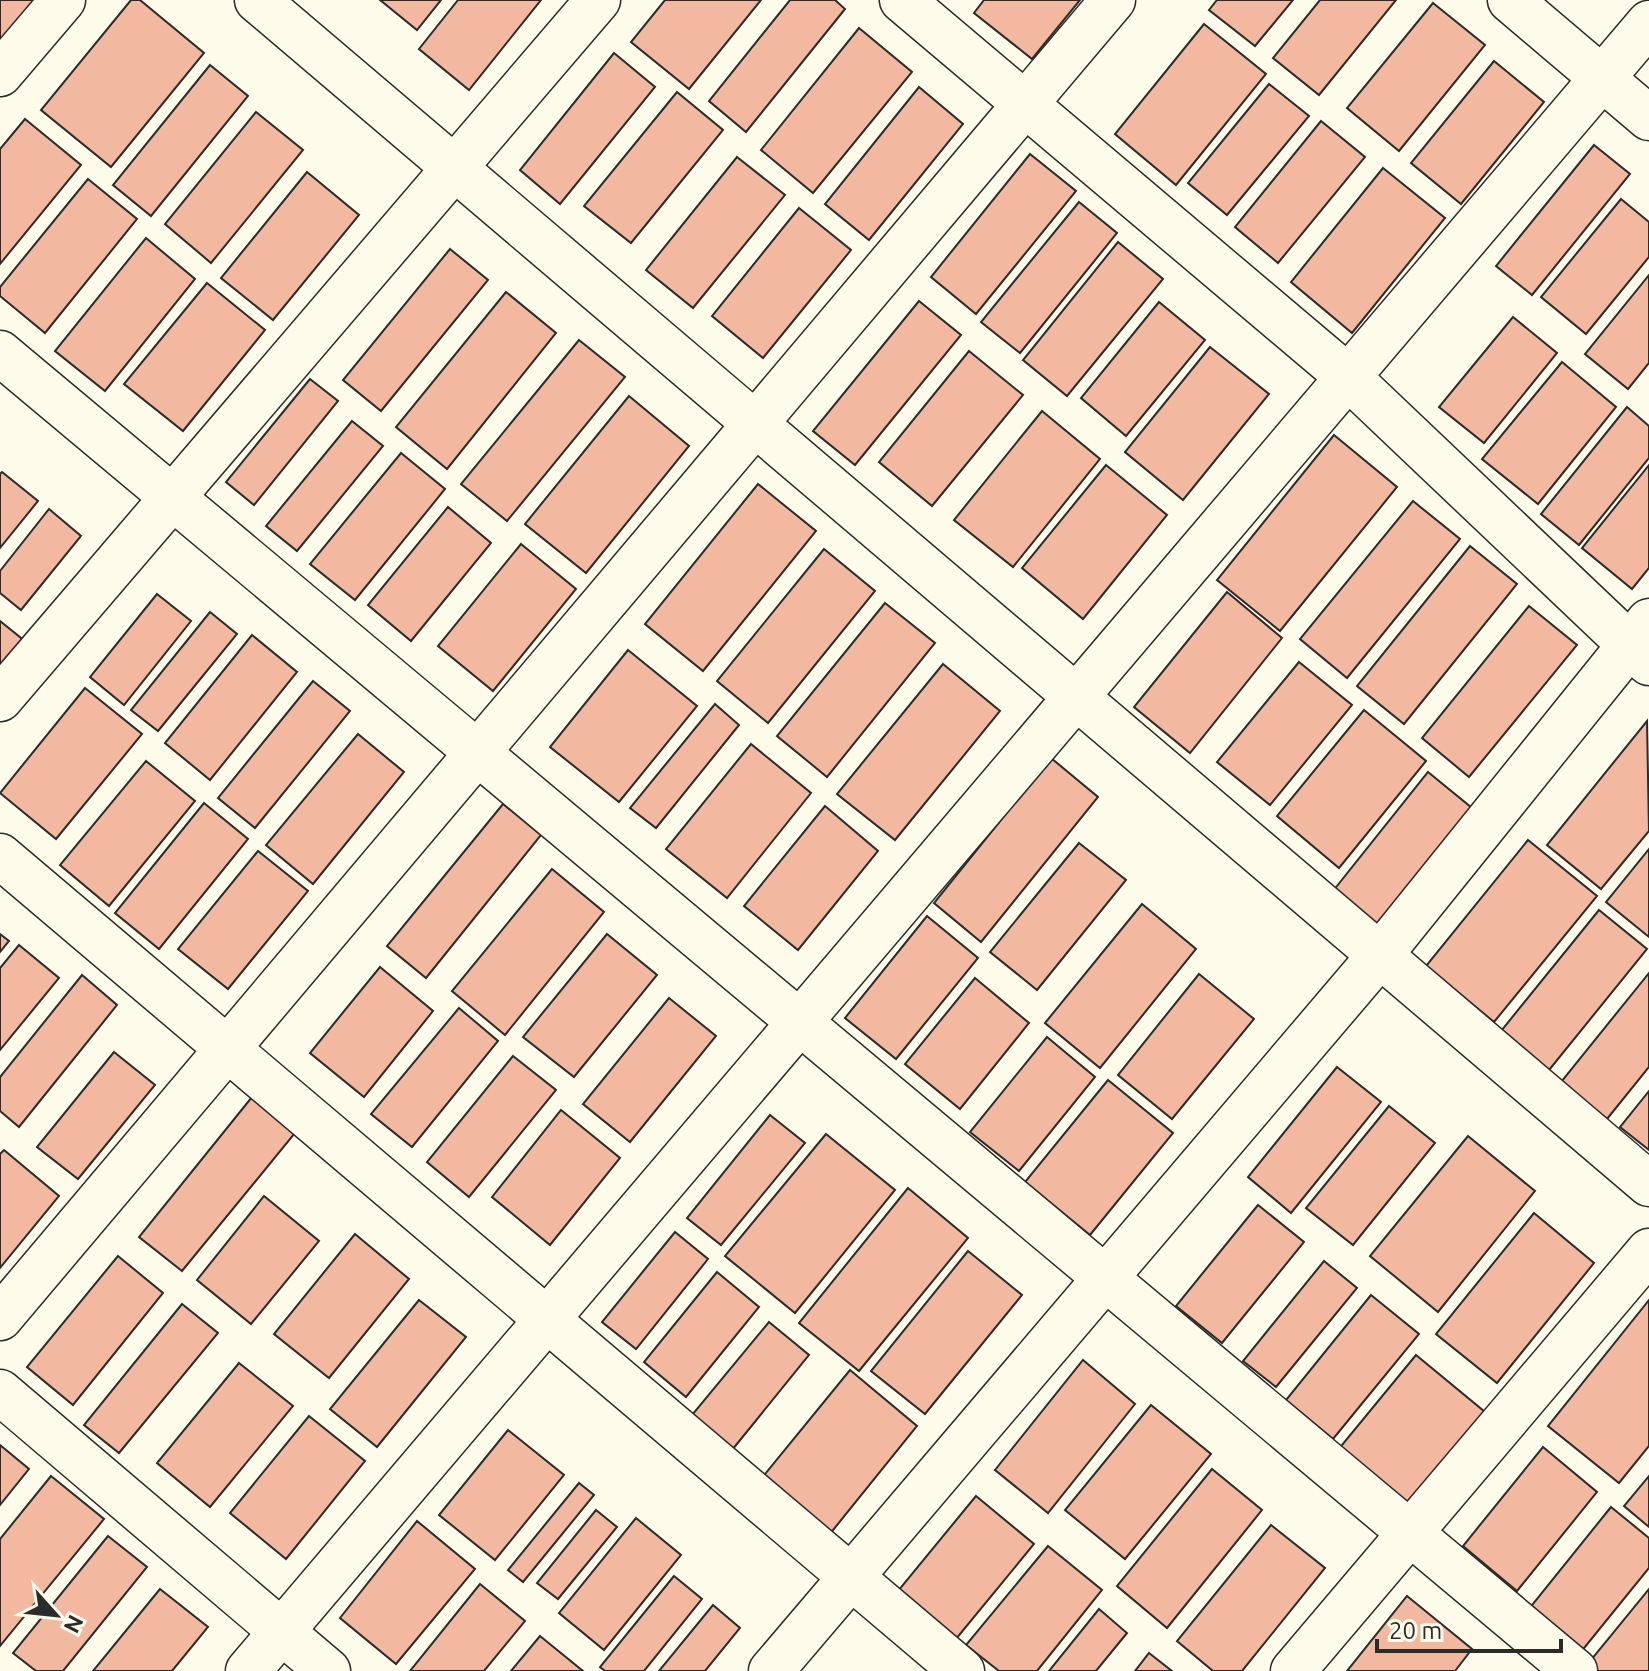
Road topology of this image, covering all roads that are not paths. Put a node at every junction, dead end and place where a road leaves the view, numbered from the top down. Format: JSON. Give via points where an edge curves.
{"nodes":[{"id":1,"x":63,"y":0,"type":"edge"},
{"id":2,"x":257,"y":0,"type":"edge"},
{"id":3,"x":598,"y":0,"type":"edge"},
{"id":4,"x":902,"y":0,"type":"edge"},
{"id":5,"x":1113,"y":0,"type":"edge"},
{"id":6,"x":1510,"y":0,"type":"edge"},
{"id":7,"x":1649,"y":23,"type":"edge"},
{"id":8,"x":0,"y":74,"type":"edge"},
{"id":9,"x":1602,"y":78,"type":"junction"},
{"id":10,"x":1025,"y":104,"type":"junction"},
{"id":11,"x":1649,"y":118,"type":"edge"},
{"id":12,"x":455,"y":168,"type":"junction"},
{"id":13,"x":0,"y":353,"type":"edge"},
{"id":14,"x":1348,"y":377,"type":"junction"},
{"id":15,"x":755,"y":424,"type":"junction"},
{"id":16,"x":172,"y":497,"type":"junction"},
{"id":17,"x":1642,"y":643,"type":"edge"},
{"id":18,"x":1076,"y":697,"type":"junction"},
{"id":19,"x":0,"y":699,"type":"edge"},
{"id":20,"x":478,"y":753,"type":"junction"},
{"id":21,"x":0,"y":856,"type":"edge"},
{"id":22,"x":1380,"y":955,"type":"junction"},
{"id":23,"x":800,"y":1023,"type":"junction"},
{"id":24,"x":227,"y":1048,"type":"junction"},
{"id":25,"x":1649,"y":1184,"type":"edge"},
{"id":26,"x":1649,"y":1251,"type":"edge"},
{"id":27,"x":1105,"y":1278,"type":"junction"},
{"id":28,"x":0,"y":1318,"type":"edge"},
{"id":29,"x":547,"y":1319,"type":"junction"},
{"id":30,"x":0,"y":1392,"type":"edge"},
{"id":31,"x":1410,"y":1533,"type":"junction"},
{"id":32,"x":851,"y":1577,"type":"junction"},
{"id":33,"x":282,"y":1632,"type":"junction"},
{"id":34,"x":248,"y":1671,"type":"edge"},
{"id":35,"x":328,"y":1671,"type":"edge"},
{"id":36,"x":771,"y":1671,"type":"edge"},
{"id":37,"x":962,"y":1671,"type":"edge"},
{"id":38,"x":1293,"y":1671,"type":"edge"},
{"id":39,"x":1575,"y":1671,"type":"edge"}],
"edges":[{"from":1,"to":8,"type":"street"},
{"from":2,"to":12,"type":"street"},
{"from":3,"to":12,"type":"street"},
{"from":4,"to":10,"type":"street"},
{"from":5,"to":10,"type":"street"},
{"from":6,"to":9,"type":"street"},
{"from":7,"to":9,"type":"street"},
{"from":9,"to":11,"type":"street"},
{"from":9,"to":14,"type":"street"},
{"from":10,"to":14,"type":"street"},
{"from":10,"to":15,"type":"street"},
{"from":12,"to":15,"type":"street"},
{"from":12,"to":16,"type":"street"},
{"from":13,"to":16,"type":"street"},
{"from":14,"to":17,"type":"street"},
{"from":14,"to":18,"type":"street"},
{"from":15,"to":18,"type":"street"},
{"from":15,"to":20,"type":"street"},
{"from":16,"to":19,"type":"street"},
{"from":16,"to":20,"type":"street"},
{"from":17,"to":22,"type":"street"},
{"from":18,"to":22,"type":"street"},
{"from":18,"to":23,"type":"street"},
{"from":20,"to":23,"type":"street"},
{"from":20,"to":24,"type":"street"},
{"from":21,"to":24,"type":"street"},
{"from":22,"to":25,"type":"street"},
{"from":22,"to":27,"type":"street"},
{"from":23,"to":27,"type":"street"},
{"from":23,"to":29,"type":"street"},
{"from":24,"to":28,"type":"street"},
{"from":24,"to":29,"type":"street"},
{"from":26,"to":31,"type":"street"},
{"from":27,"to":31,"type":"street"},
{"from":27,"to":32,"type":"street"},
{"from":29,"to":32,"type":"street"},
{"from":29,"to":33,"type":"street"},
{"from":30,"to":33,"type":"street"},
{"from":31,"to":38,"type":"street"},
{"from":31,"to":39,"type":"street"},
{"from":32,"to":36,"type":"street"},
{"from":32,"to":37,"type":"street"},
{"from":33,"to":34,"type":"street"},
{"from":33,"to":35,"type":"street"}]}
